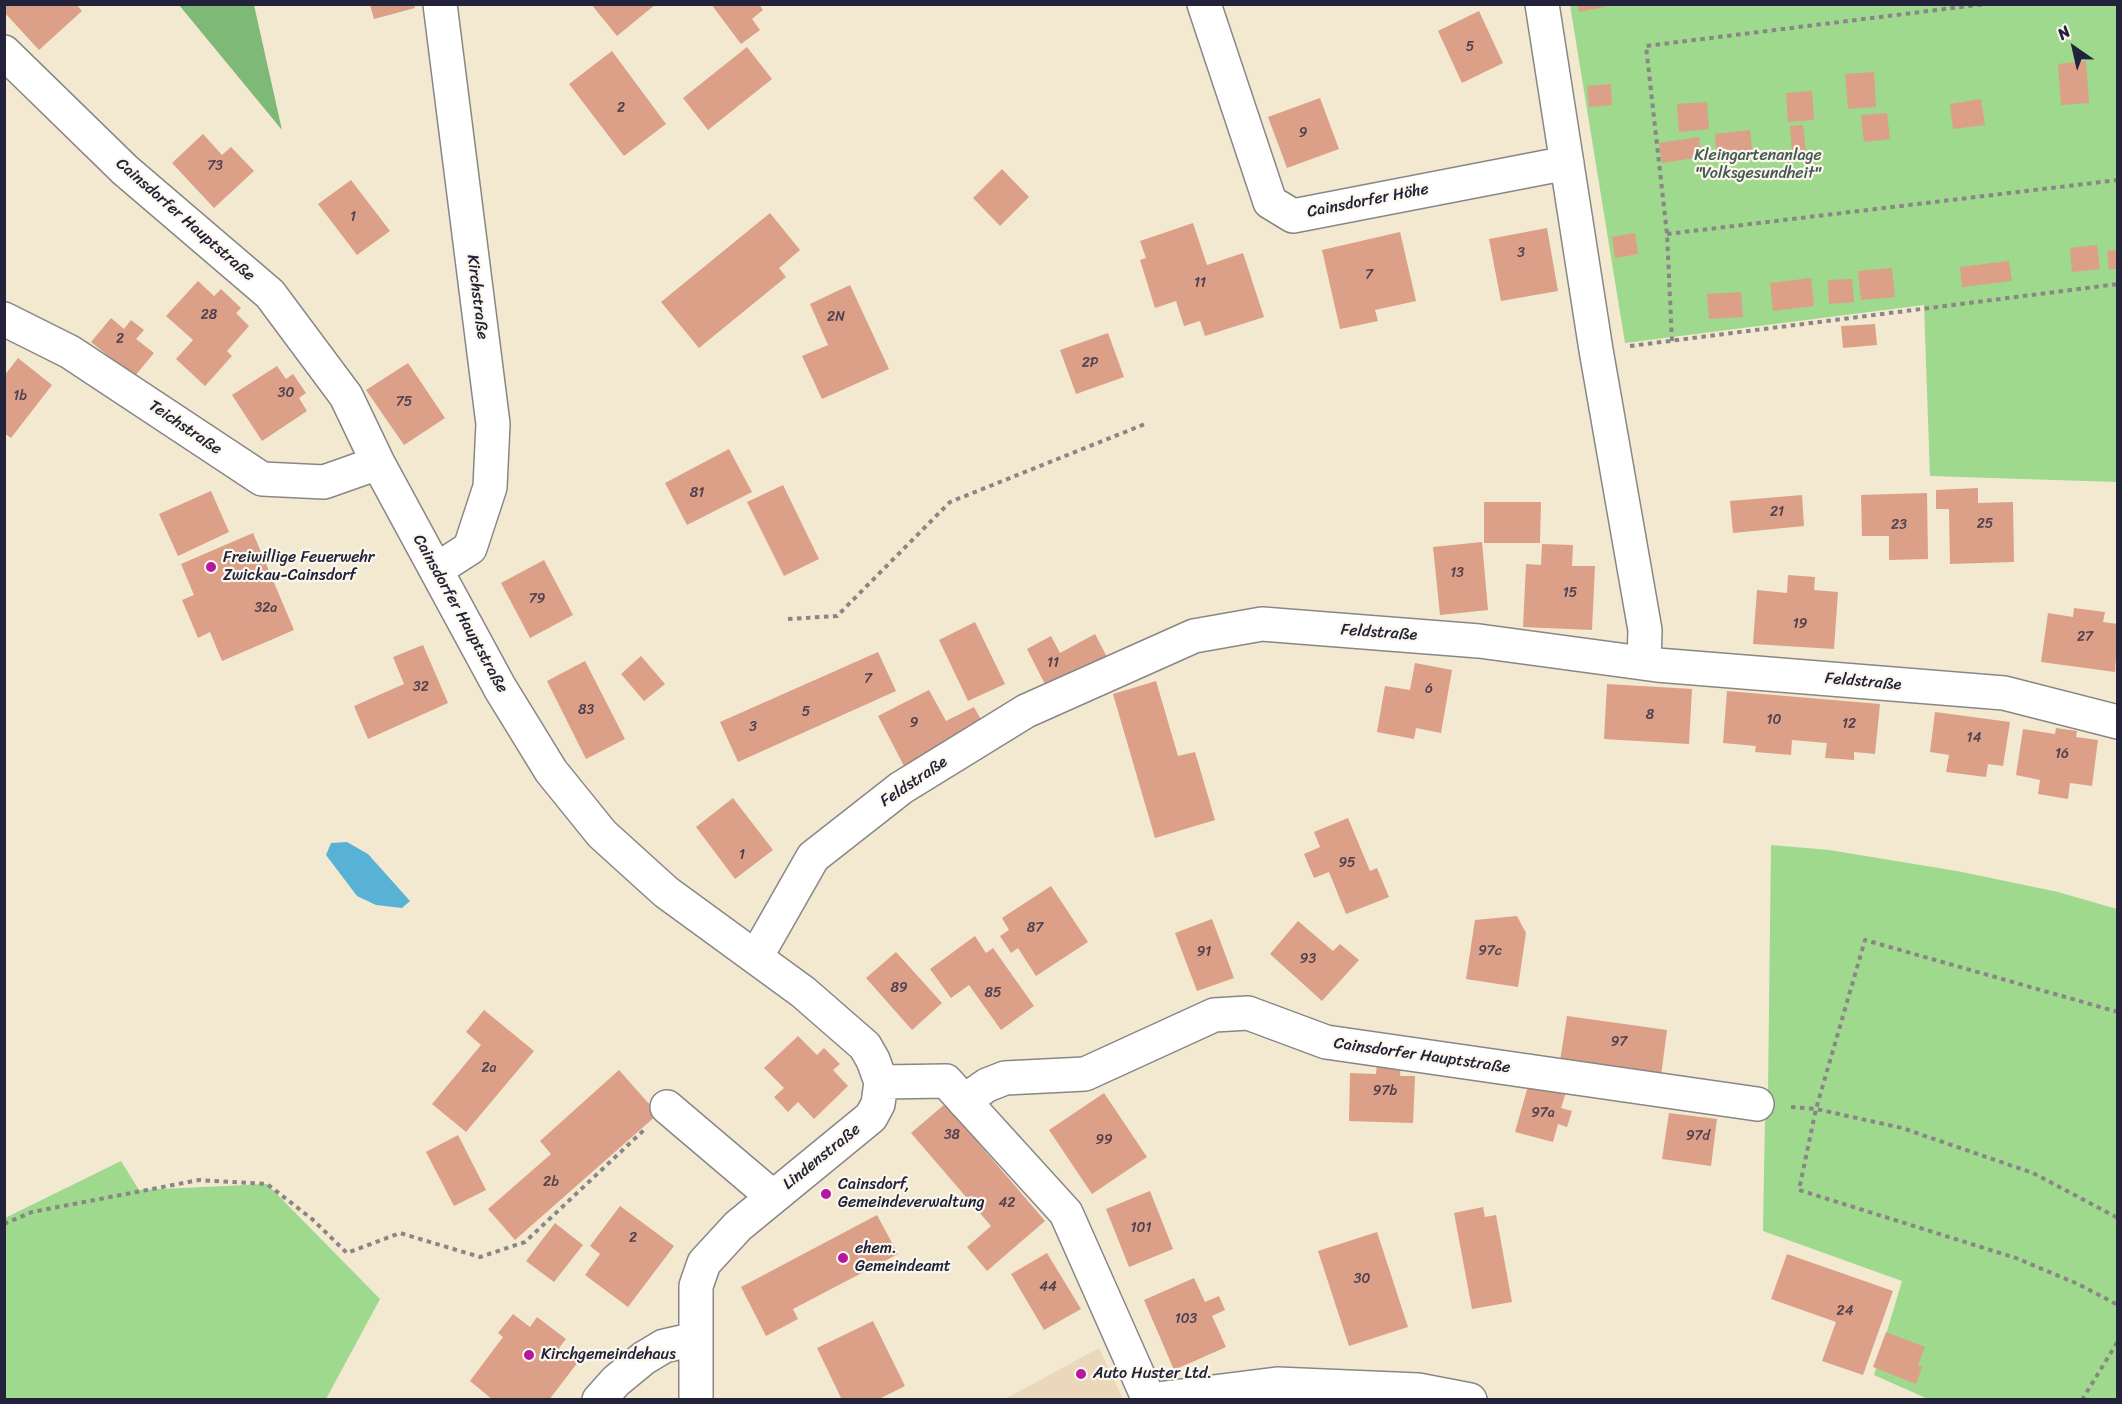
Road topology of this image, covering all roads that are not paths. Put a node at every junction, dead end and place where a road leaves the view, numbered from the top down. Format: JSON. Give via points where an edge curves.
{"nodes":[{"id":1,"x":440,"y":4,"type":"edge"},
{"id":2,"x":1204,"y":4,"type":"edge"},
{"id":3,"x":1542,"y":4,"type":"edge"},
{"id":4,"x":4,"y":52,"type":"edge"},
{"id":5,"x":1567,"y":163,"type":"junction"},
{"id":6,"x":4,"y":319,"type":"edge"},
{"id":7,"x":378,"y":463,"type":"junction"},
{"id":8,"x":436,"y":570,"type":"junction"},
{"id":9,"x":1644,"y":663,"type":"junction"},
{"id":10,"x":2118,"y":722,"type":"edge"},
{"id":11,"x":756,"y":957,"type":"junction"},
{"id":12,"x":881,"y":1082,"type":"junction"},
{"id":13,"x":964,"y":1101,"type":"junction"},
{"id":14,"x":1757,"y":1104,"type":"road end"},
{"id":15,"x":667,"y":1107,"type":"road end"},
{"id":16,"x":773,"y":1197,"type":"junction"},
{"id":17,"x":695,"y":1339,"type":"junction"},
{"id":18,"x":599,"y":1400,"type":"edge"},
{"id":19,"x":696,"y":1400,"type":"edge"},
{"id":20,"x":1149,"y":1400,"type":"edge"},
{"id":21,"x":1470,"y":1400,"type":"edge"}],
"edges":[{"from":1,"to":8,"type":"street","name":"Kirchstraße","via":[[493,424],[490,487],[470,548]]},
{"from":2,"to":5,"type":"street","name":"Cainsdorfer Höhe","via":[[1270,202],[1293,216]]},
{"from":3,"to":5,"type":"street"},
{"from":4,"to":7,"type":"street","name":"Cainsdorfer Hauptstraße","via":[[125,170],[270,294],[346,396]]},
{"from":5,"to":9,"type":"street","via":[[1645,630]]},
{"from":6,"to":7,"type":"street","name":"Teichstraße","via":[[70,352],[262,479],[324,482]]},
{"from":7,"to":8,"type":"street","name":"Cainsdorfer Hauptstraße"},
{"from":8,"to":11,"type":"street","name":"Cainsdorfer Hauptstraße","via":[[500,688],[551,771],[595,825],[666,892]]},
{"from":9,"to":10,"type":"street","name":"Feldstraße","via":[[2004,693]]},
{"from":9,"to":11,"type":"street","name":"Feldstraße","via":[[1479,640],[1262,624],[1194,636],[1026,711],[916,779],[813,857]]},
{"from":11,"to":12,"type":"street","name":"Cainsdorfer Hauptstraße","via":[[865,1046]]},
{"from":12,"to":13,"type":"street","via":[[946,1082]]},
{"from":12,"to":16,"type":"street","name":"Lindenstraße","via":[[871,1118]]},
{"from":13,"to":14,"type":"street","name":"Cainsdorfer Hauptstraße","via":[[1005,1078],[1085,1074],[1214,1016],[1248,1013],[1326,1042]]},
{"from":13,"to":20,"type":"street","via":[[1066,1213]]},
{"from":15,"to":16,"type":"street","name":"Lindenstraße"},
{"from":16,"to":17,"type":"street","name":"Lindenstraße","via":[[738,1226],[704,1263],[696,1286]]},
{"from":17,"to":18,"type":"street","via":[[664,1346],[644,1358]]},
{"from":17,"to":19,"type":"street","name":"Lindenstraße"},
{"from":20,"to":21,"type":"street","via":[[1277,1384],[1418,1390]]}]}
